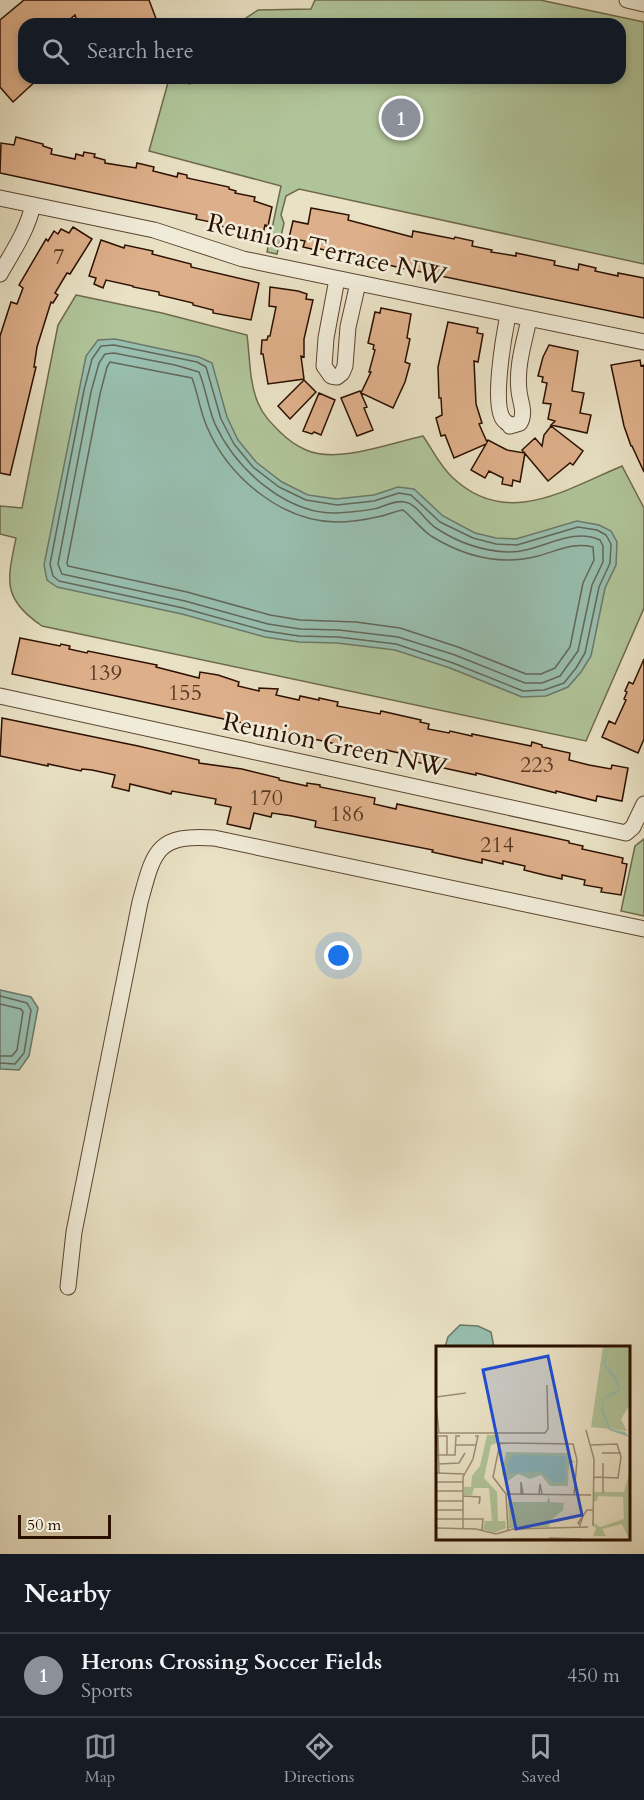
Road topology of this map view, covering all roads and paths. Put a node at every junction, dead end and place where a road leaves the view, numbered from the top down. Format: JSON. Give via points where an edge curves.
{"nodes":[{"id":1,"x":627,"y":0,"type":"edge"},
{"id":2,"x":644,"y":4,"type":"edge"},
{"id":3,"x":0,"y":198,"type":"edge"},
{"id":4,"x":33,"y":205,"type":"junction"},
{"id":5,"x":0,"y":274,"type":"edge"},
{"id":6,"x":337,"y":279,"type":"junction"},
{"id":7,"x":358,"y":283,"type":"junction"},
{"id":8,"x":508,"y":315,"type":"junction"},
{"id":9,"x":529,"y":319,"type":"junction"},
{"id":10,"x":644,"y":342,"type":"edge"},
{"id":11,"x":0,"y":696,"type":"edge"},
{"id":12,"x":644,"y":804,"type":"edge"},
{"id":13,"x":644,"y":929,"type":"edge"},
{"id":14,"x":68,"y":1287,"type":"dead end"}],
"edges":[{"from":1,"to":2,"type":"street"},
{"from":3,"to":4,"type":"street","name":"Reunion Terrace NW"},
{"from":4,"to":5,"type":"street","via":[[20,240]]},
{"from":4,"to":6,"type":"street","name":"Reunion Terrace NW","via":[[154,230],[243,259]]},
{"from":6,"to":7,"type":"street","name":"Reunion Terrace NW"},
{"from":6,"to":7,"type":"street","via":[[326,338],[324,366],[330,376],[337,377],[345,366],[348,327]]},
{"from":7,"to":8,"type":"street","name":"Reunion Terrace NW"},
{"from":8,"to":9,"type":"street","name":"Reunion Terrace NW"},
{"from":8,"to":9,"type":"street","via":[[499,397],[503,419],[510,426],[524,417],[519,376]]},
{"from":9,"to":10,"type":"street","name":"Reunion Terrace NW"},
{"from":11,"to":12,"type":"street","name":"Reunion Green NW","via":[[626,833]]},
{"from":13,"to":14,"type":"street","via":[[234,842],[191,837],[168,841],[149,870],[140,902],[74,1232]]}]}
